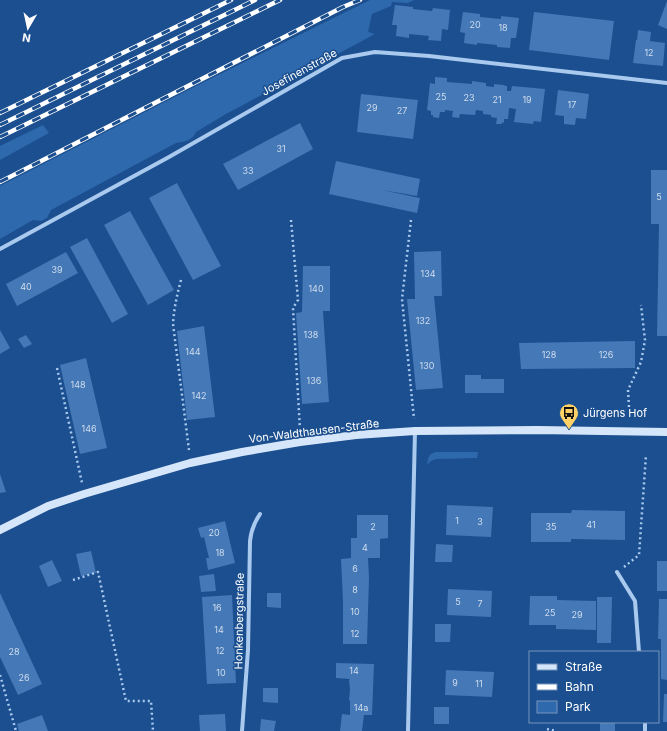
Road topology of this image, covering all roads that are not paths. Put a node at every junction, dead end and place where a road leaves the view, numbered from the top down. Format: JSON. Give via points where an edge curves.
{"nodes":[{"id":1,"x":667,"y":83,"type":"edge"},
{"id":2,"x":0,"y":249,"type":"edge"},
{"id":3,"x":415,"y":431,"type":"junction"},
{"id":4,"x":667,"y":432,"type":"edge"},
{"id":5,"x":260,"y":514,"type":"dead end"},
{"id":6,"x":0,"y":530,"type":"edge"},
{"id":7,"x":618,"y":572,"type":"road end"},
{"id":8,"x":639,"y":651,"type":"edge"},
{"id":9,"x":242,"y":731,"type":"edge"},
{"id":10,"x":408,"y":731,"type":"edge"}],
"edges":[{"from":1,"to":2,"type":"street","name":"Josefinenstraße","via":[[429,56],[375,52],[342,58]]},
{"from":3,"to":4,"type":"street","name":"Von-Waldthausen-Straße"},
{"from":3,"to":6,"type":"street","name":"Von-Waldthausen-Straße","via":[[300,442],[190,463],[48,506]]},
{"from":3,"to":10,"type":"street"},
{"from":5,"to":9,"type":"street","name":"Honkenbergstraße","via":[[254,522],[250,541],[248,650]]},
{"from":7,"to":8,"type":"street","via":[[635,601]]}]}
